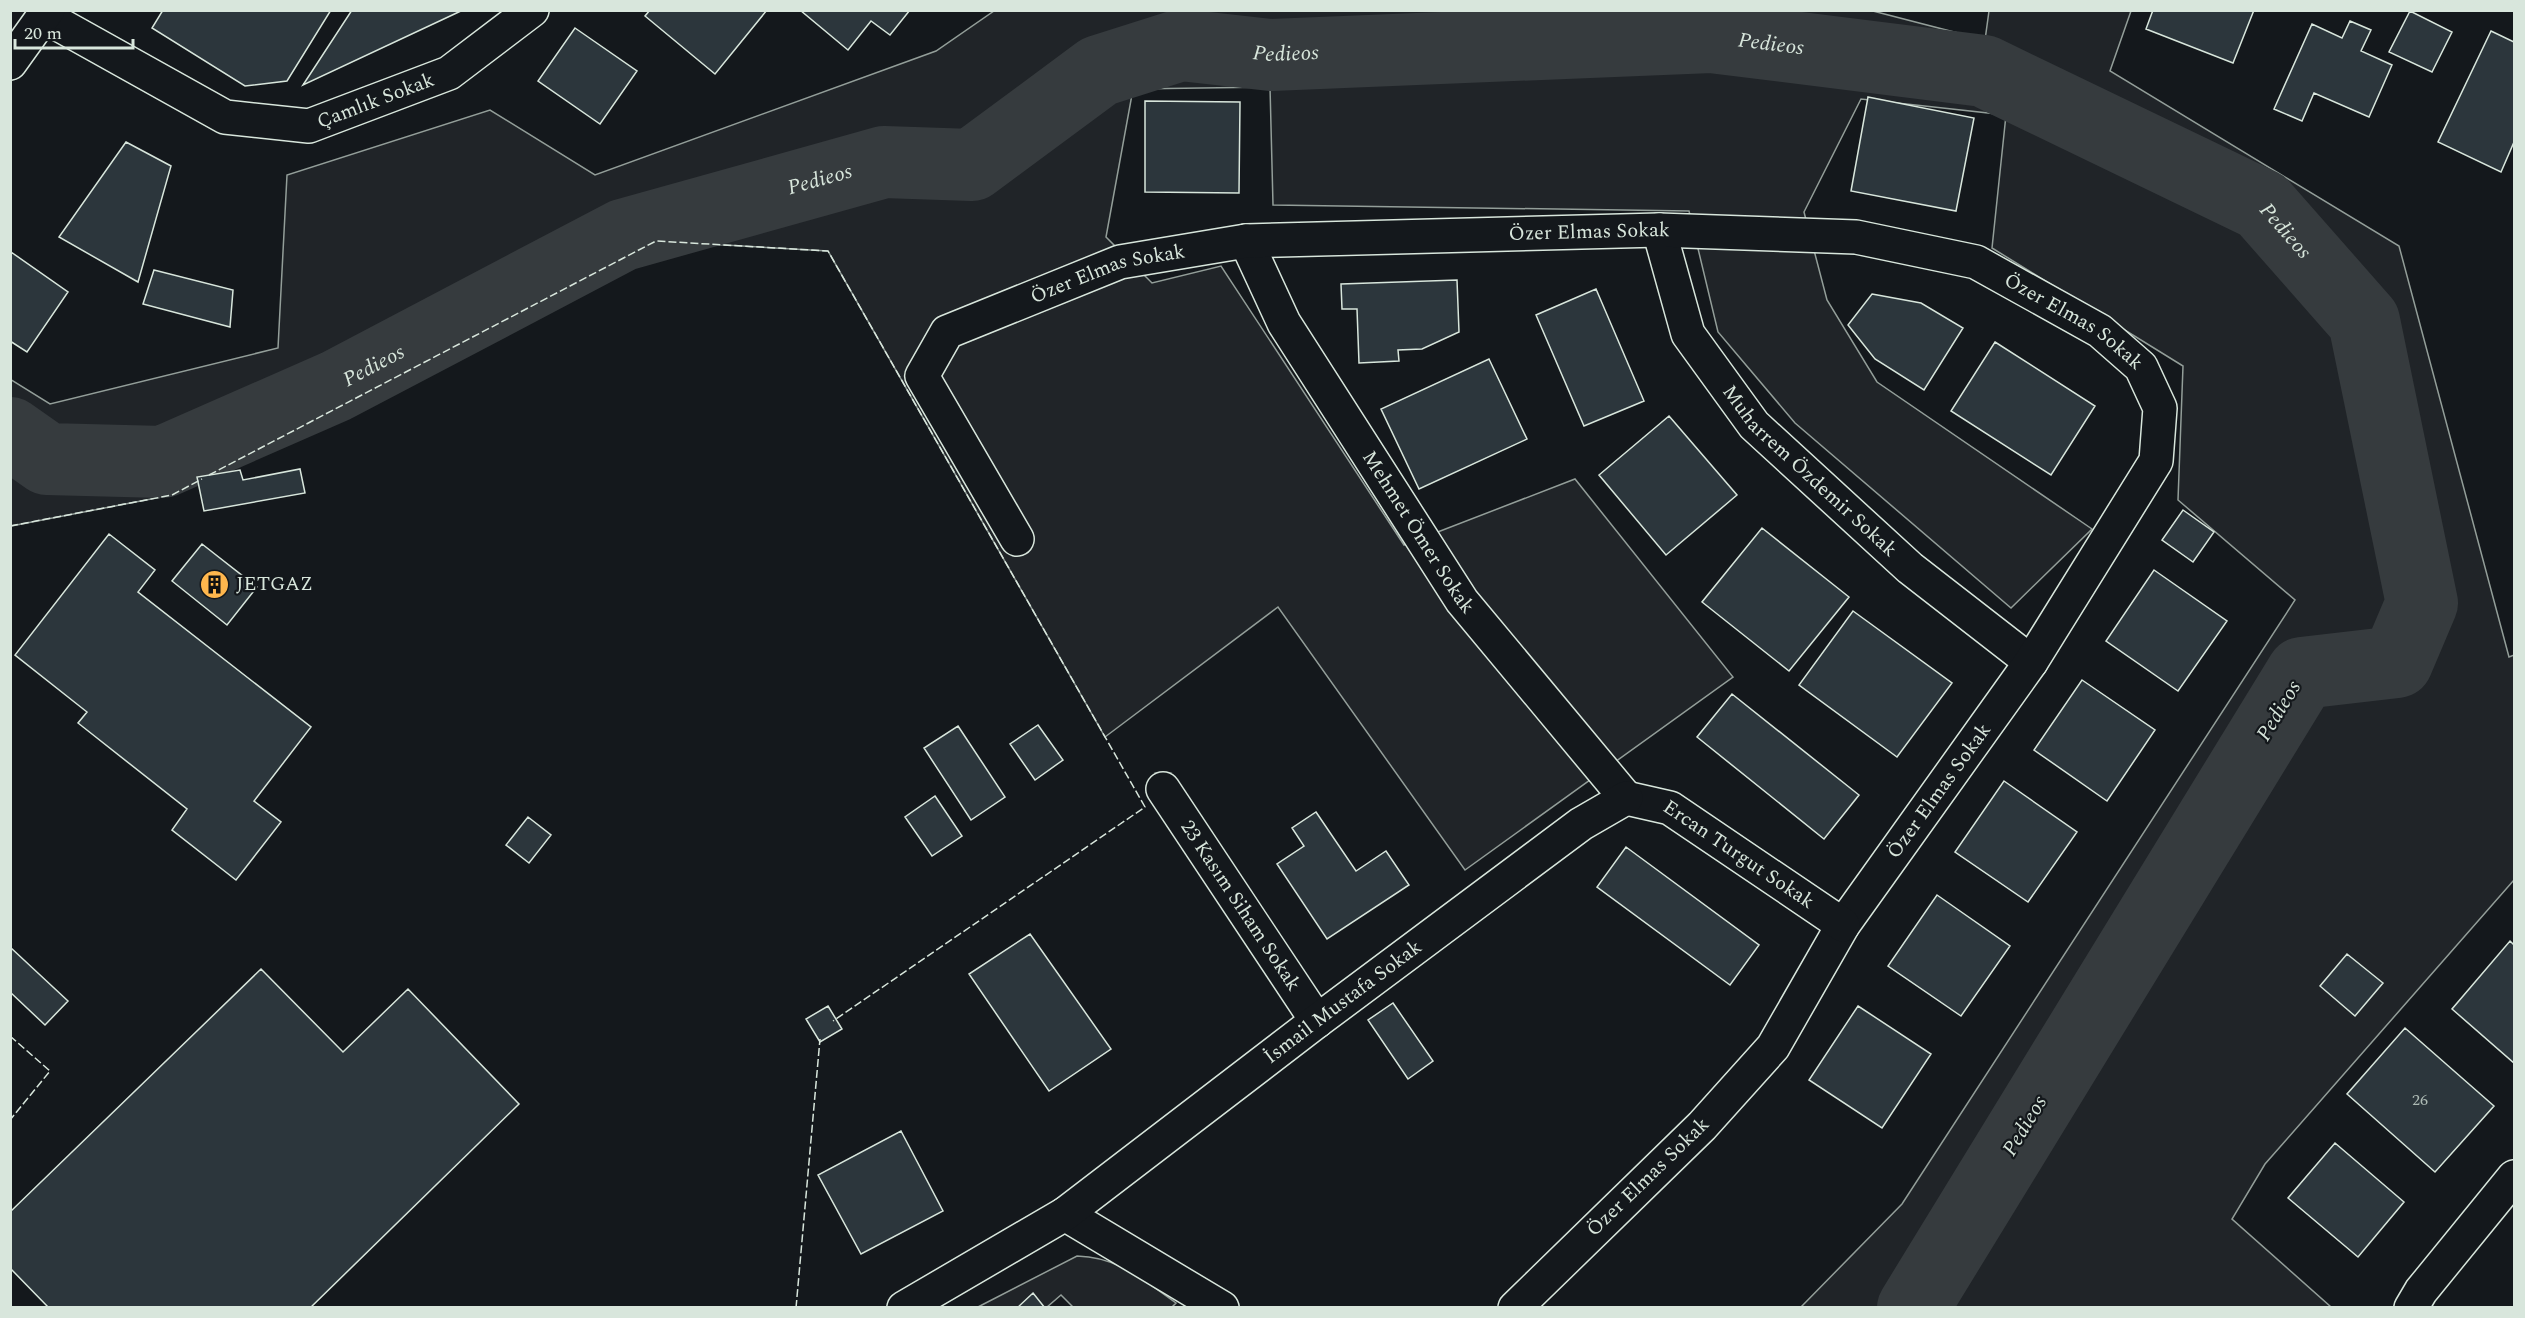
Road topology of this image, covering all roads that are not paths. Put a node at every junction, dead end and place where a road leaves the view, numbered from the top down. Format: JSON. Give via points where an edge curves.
{"nodes":[{"id":1,"x":532,"y":10,"type":"edge"},
{"id":2,"x":46,"y":13,"type":"edge"},
{"id":3,"x":10,"y":63,"type":"edge"},
{"id":4,"x":1659,"y":231,"type":"junction"},
{"id":5,"x":1246,"y":241,"type":"junction"},
{"id":6,"x":1017,"y":538,"type":"dead end"},
{"id":7,"x":2031,"y":662,"type":"junction"},
{"id":8,"x":1163,"y":789,"type":"dead end"},
{"id":9,"x":1626,"y":798,"type":"junction"},
{"id":10,"x":1843,"y":925,"type":"junction"},
{"id":11,"x":1317,"y":1021,"type":"junction"},
{"id":12,"x":2514,"y":1177,"type":"edge"},
{"id":13,"x":1065,"y":1214,"type":"junction"},
{"id":14,"x":904,"y":1308,"type":"edge"},
{"id":15,"x":1222,"y":1308,"type":"edge"},
{"id":16,"x":1515,"y":1308,"type":"edge"},
{"id":17,"x":2411,"y":1308,"type":"edge"}],
"edges":[{"from":1,"to":2,"type":"street","name":"Çamlık Sokak","via":[[449,73],[309,126],[225,117]]},
{"from":2,"to":3,"type":"street"},
{"from":4,"to":5,"type":"street","name":"Özer Elmas Sokak"},
{"from":4,"to":7,"type":"street","name":"Muharrem Özdemir Sokak","via":[[1688,334],[1754,425],[1910,568]]},
{"from":4,"to":7,"type":"street","name":"Özer Elmas Sokak","via":[[1856,237],[1976,262],[2100,331],[2141,367],[2160,408],[2156,461]]},
{"from":5,"to":6,"type":"street","name":"Özer Elmas Sokak","via":[[1120,262],[947,332],[922,376]]},
{"from":5,"to":9,"type":"street","name":"Mehmet Ömer Sokak","via":[[1284,323],[1462,601]]},
{"from":7,"to":10,"type":"street","name":"Özer Elmas Sokak"},
{"from":8,"to":11,"type":"street","name":"23 Kasım Siham Sokak"},
{"from":9,"to":10,"type":"street","name":"Ercan Turgut Sokak","via":[[1670,808]]},
{"from":9,"to":11,"type":"street","name":"İsmail Mustafa Sokak","via":[[1581,824]]},
{"from":10,"to":16,"type":"street","name":"Özer Elmas Sokak","via":[[1773,1047],[1702,1126]]},
{"from":11,"to":13,"type":"street","name":"İsmail Mustafa Sokak"},
{"from":12,"to":17,"type":"street"},
{"from":13,"to":14,"type":"street","name":"İsmail Mustafa Sokak"},
{"from":13,"to":15,"type":"street"}]}
